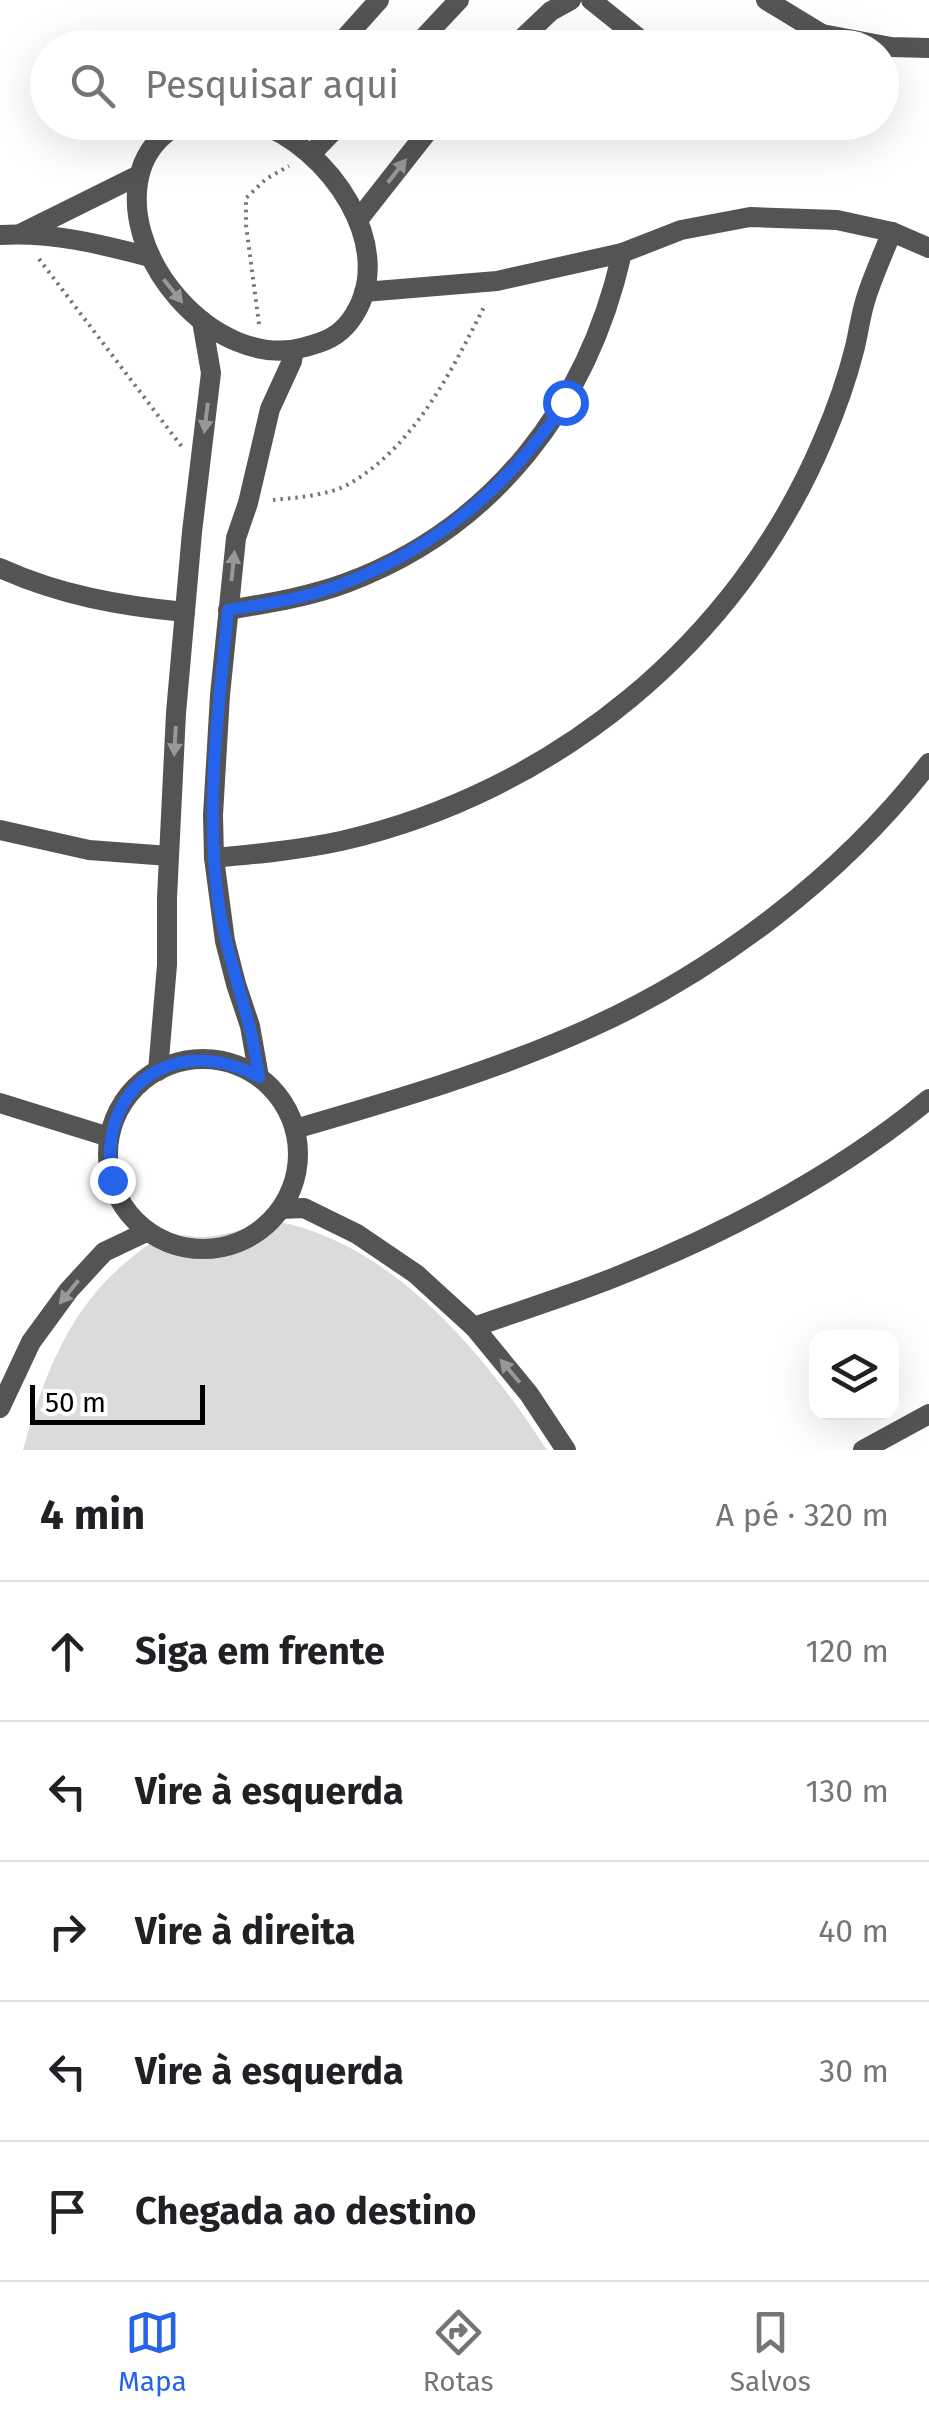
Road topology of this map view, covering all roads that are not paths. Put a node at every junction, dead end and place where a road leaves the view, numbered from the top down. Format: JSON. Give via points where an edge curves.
{"nodes":[{"id":1,"x":379,"y":0,"type":"edge"},
{"id":2,"x":572,"y":0,"type":"edge"},
{"id":3,"x":591,"y":0,"type":"edge"},
{"id":4,"x":766,"y":0,"type":"edge"},
{"id":5,"x":449,"y":5,"type":"edge"},
{"id":6,"x":352,"y":30,"type":"edge"},
{"id":7,"x":429,"y":30,"type":"edge"},
{"id":8,"x":530,"y":30,"type":"edge"},
{"id":9,"x":628,"y":30,"type":"edge"},
{"id":10,"x":815,"y":30,"type":"edge"},
{"id":11,"x":899,"y":46,"type":"edge"},
{"id":12,"x":929,"y":48,"type":"edge"},
{"id":13,"x":158,"y":140,"type":"edge"},
{"id":14,"x":292,"y":140,"type":"edge"},
{"id":15,"x":325,"y":140,"type":"edge"},
{"id":16,"x":421,"y":140,"type":"edge"},
{"id":17,"x":311,"y":154,"type":"junction"},
{"id":18,"x":139,"y":175,"type":"junction"},
{"id":19,"x":358,"y":220,"type":"junction"},
{"id":20,"x":892,"y":232,"type":"junction"},
{"id":21,"x":10,"y":235,"type":"edge"},
{"id":22,"x":929,"y":248,"type":"edge"},
{"id":23,"x":622,"y":254,"type":"junction"},
{"id":24,"x":150,"y":257,"type":"junction"},
{"id":25,"x":364,"y":292,"type":"junction"},
{"id":26,"x":202,"y":321,"type":"junction"},
{"id":27,"x":294,"y":350,"type":"junction"},
{"id":28,"x":0,"y":568,"type":"edge"},
{"id":29,"x":228,"y":610,"type":"junction"},
{"id":30,"x":184,"y":612,"type":"junction"},
{"id":31,"x":929,"y":763,"type":"edge"},
{"id":32,"x":0,"y":830,"type":"edge"},
{"id":33,"x":169,"y":856,"type":"junction"},
{"id":34,"x":214,"y":858,"type":"junction"},
{"id":35,"x":158,"y":1071,"type":"junction"},
{"id":36,"x":259,"y":1077,"type":"junction"},
{"id":37,"x":929,"y":1099,"type":"edge"},
{"id":38,"x":0,"y":1103,"type":"edge"},
{"id":39,"x":295,"y":1128,"type":"junction"},
{"id":40,"x":110,"y":1137,"type":"junction"},
{"id":41,"x":281,"y":1210,"type":"junction"},
{"id":42,"x":144,"y":1233,"type":"junction"},
{"id":43,"x":474,"y":1327,"type":"junction"},
{"id":44,"x":6,"y":1378,"type":"edge"},
{"id":45,"x":0,"y":1408,"type":"edge"},
{"id":46,"x":929,"y":1414,"type":"edge"},
{"id":47,"x":566,"y":1450,"type":"edge"},
{"id":48,"x":864,"y":1450,"type":"edge"}],
"edges":[{"from":1,"to":6,"type":"street"},
{"from":2,"to":8,"type":"street"},
{"from":3,"to":9,"type":"street"},
{"from":4,"to":10,"type":"street"},
{"from":5,"to":7,"type":"street"},
{"from":11,"to":12,"type":"street"},
{"from":13,"to":18,"type":"street"},
{"from":14,"to":17,"type":"street"},
{"from":15,"to":17,"type":"street"},
{"from":19,"to":16,"type":"street","one_way":true},
{"from":17,"to":19,"type":"street"},
{"from":18,"to":21,"type":"street"},
{"from":18,"to":24,"type":"street","via":[[138,222]]},
{"from":19,"to":25,"type":"street"},
{"from":20,"to":22,"type":"street"},
{"from":20,"to":23,"type":"street","via":[[836,220],[750,217],[681,230]]},
{"from":20,"to":34,"type":"street","via":[[841,394],[802,486],[729,598],[649,683],[541,762],[436,812],[340,841]]},
{"from":21,"to":24,"type":"street","via":[[89,240]]},
{"from":23,"to":25,"type":"street","via":[[497,282]]},
{"from":23,"to":29,"type":"street","via":[[581,374],[528,454],[483,500],[377,570],[316,592]]},
{"from":24,"to":26,"type":"street","one_way":true},
{"from":25,"to":27,"type":"street","via":[[344,328]]},
{"from":26,"to":27,"type":"street","via":[[262,349]]},
{"from":26,"to":30,"type":"street","one_way":true,"via":[[210,373]]},
{"from":29,"to":27,"type":"street","one_way":true,"via":[[236,538],[270,409]]},
{"from":28,"to":30,"type":"street","via":[[94,600]]},
{"from":29,"to":34,"type":"street"},
{"from":30,"to":33,"type":"street","one_way":true},
{"from":31,"to":39,"type":"street","via":[[823,876],[728,950],[654,996],[529,1054]]},
{"from":32,"to":33,"type":"street","via":[[89,850]]},
{"from":33,"to":35,"type":"street"},
{"from":34,"to":36,"type":"street","via":[[225,941]]},
{"from":35,"to":36,"type":"street","via":[[199,1059]]},
{"from":35,"to":40,"type":"street","via":[[126,1099]]},
{"from":36,"to":39,"type":"street"},
{"from":37,"to":43,"type":"street","via":[[846,1159],[695,1244]]},
{"from":38,"to":40,"type":"street"},
{"from":39,"to":41,"type":"street","via":[[297,1170]]},
{"from":40,"to":42,"type":"street","via":[[112,1180]]},
{"from":41,"to":42,"type":"street","via":[[229,1245],[186,1247]]},
{"from":41,"to":43,"type":"street","via":[[304,1208],[357,1234],[416,1274]]},
{"from":42,"to":44,"type":"street","one_way":true,"via":[[104,1252]]},
{"from":47,"to":43,"type":"street","one_way":true},
{"from":44,"to":45,"type":"street"},
{"from":46,"to":48,"type":"street"}]}
